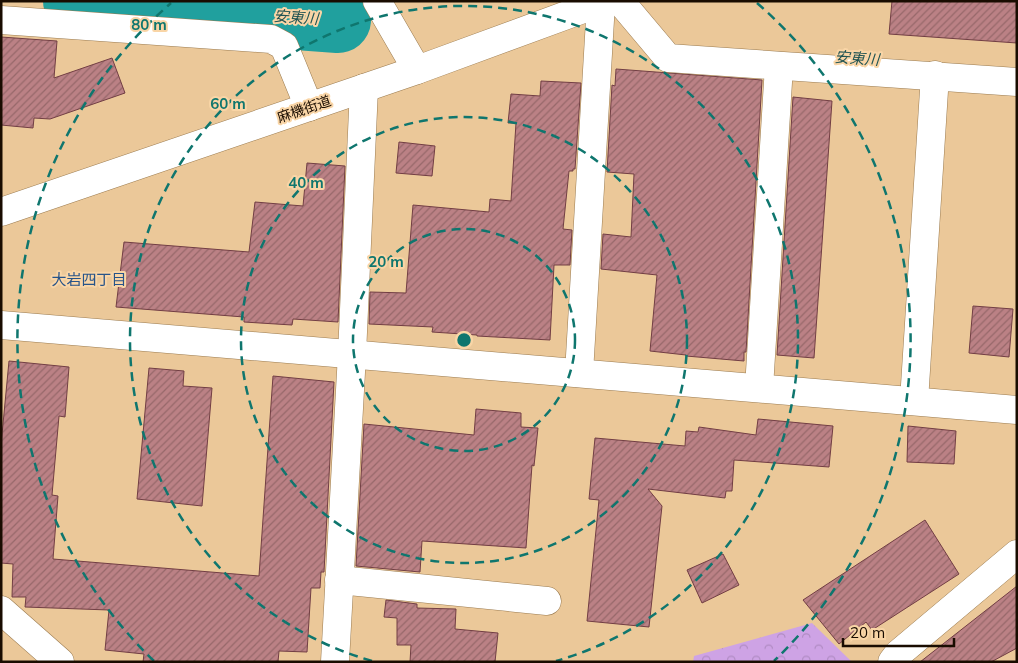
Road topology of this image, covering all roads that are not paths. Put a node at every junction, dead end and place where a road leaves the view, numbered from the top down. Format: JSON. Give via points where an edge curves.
{"nodes":[{"id":1,"x":377,"y":1,"type":"edge"},
{"id":2,"x":609,"y":2,"type":"edge"},
{"id":3,"x":1,"y":20,"type":"edge"},
{"id":4,"x":779,"y":66,"type":"junction"},
{"id":5,"x":417,"y":70,"type":"junction"},
{"id":6,"x":935,"y":75,"type":"junction"},
{"id":7,"x":1017,"y":82,"type":"edge"},
{"id":8,"x":364,"y":88,"type":"junction"},
{"id":9,"x":309,"y":107,"type":"junction"},
{"id":10,"x":1,"y":212,"type":"edge"},
{"id":11,"x":1,"y":325,"type":"edge"},
{"id":12,"x":352,"y":354,"type":"junction"},
{"id":13,"x":579,"y":373,"type":"junction"},
{"id":14,"x":759,"y":388,"type":"junction"},
{"id":15,"x":914,"y":401,"type":"junction"},
{"id":16,"x":1017,"y":410,"type":"edge"},
{"id":17,"x":1017,"y":554,"type":"edge"},
{"id":18,"x":339,"y":580,"type":"junction"},
{"id":19,"x":547,"y":601,"type":"dead end"},
{"id":20,"x":1,"y":610,"type":"edge"},
{"id":21,"x":60,"y":662,"type":"edge"},
{"id":22,"x":335,"y":662,"type":"edge"},
{"id":23,"x":892,"y":662,"type":"edge"}],
"edges":[{"from":1,"to":5,"type":"street"},
{"from":2,"to":4,"type":"street","via":[[668,58]]},
{"from":2,"to":5,"type":"street","name":"麻機街道"},
{"from":2,"to":13,"type":"street"},
{"from":3,"to":9,"type":"street","via":[[271,39],[284,46]]},
{"from":4,"to":6,"type":"street"},
{"from":4,"to":14,"type":"street"},
{"from":5,"to":8,"type":"street","name":"麻機街道"},
{"from":6,"to":7,"type":"street"},
{"from":6,"to":15,"type":"street"},
{"from":8,"to":9,"type":"street","name":"麻機街道"},
{"from":8,"to":12,"type":"street"},
{"from":9,"to":10,"type":"street","name":"麻機街道"},
{"from":11,"to":12,"type":"street"},
{"from":12,"to":13,"type":"street"},
{"from":12,"to":18,"type":"street"},
{"from":13,"to":14,"type":"street"},
{"from":14,"to":15,"type":"street"},
{"from":15,"to":16,"type":"street"},
{"from":17,"to":23,"type":"street"},
{"from":18,"to":19,"type":"street"},
{"from":18,"to":22,"type":"street"},
{"from":20,"to":21,"type":"street"}]}
